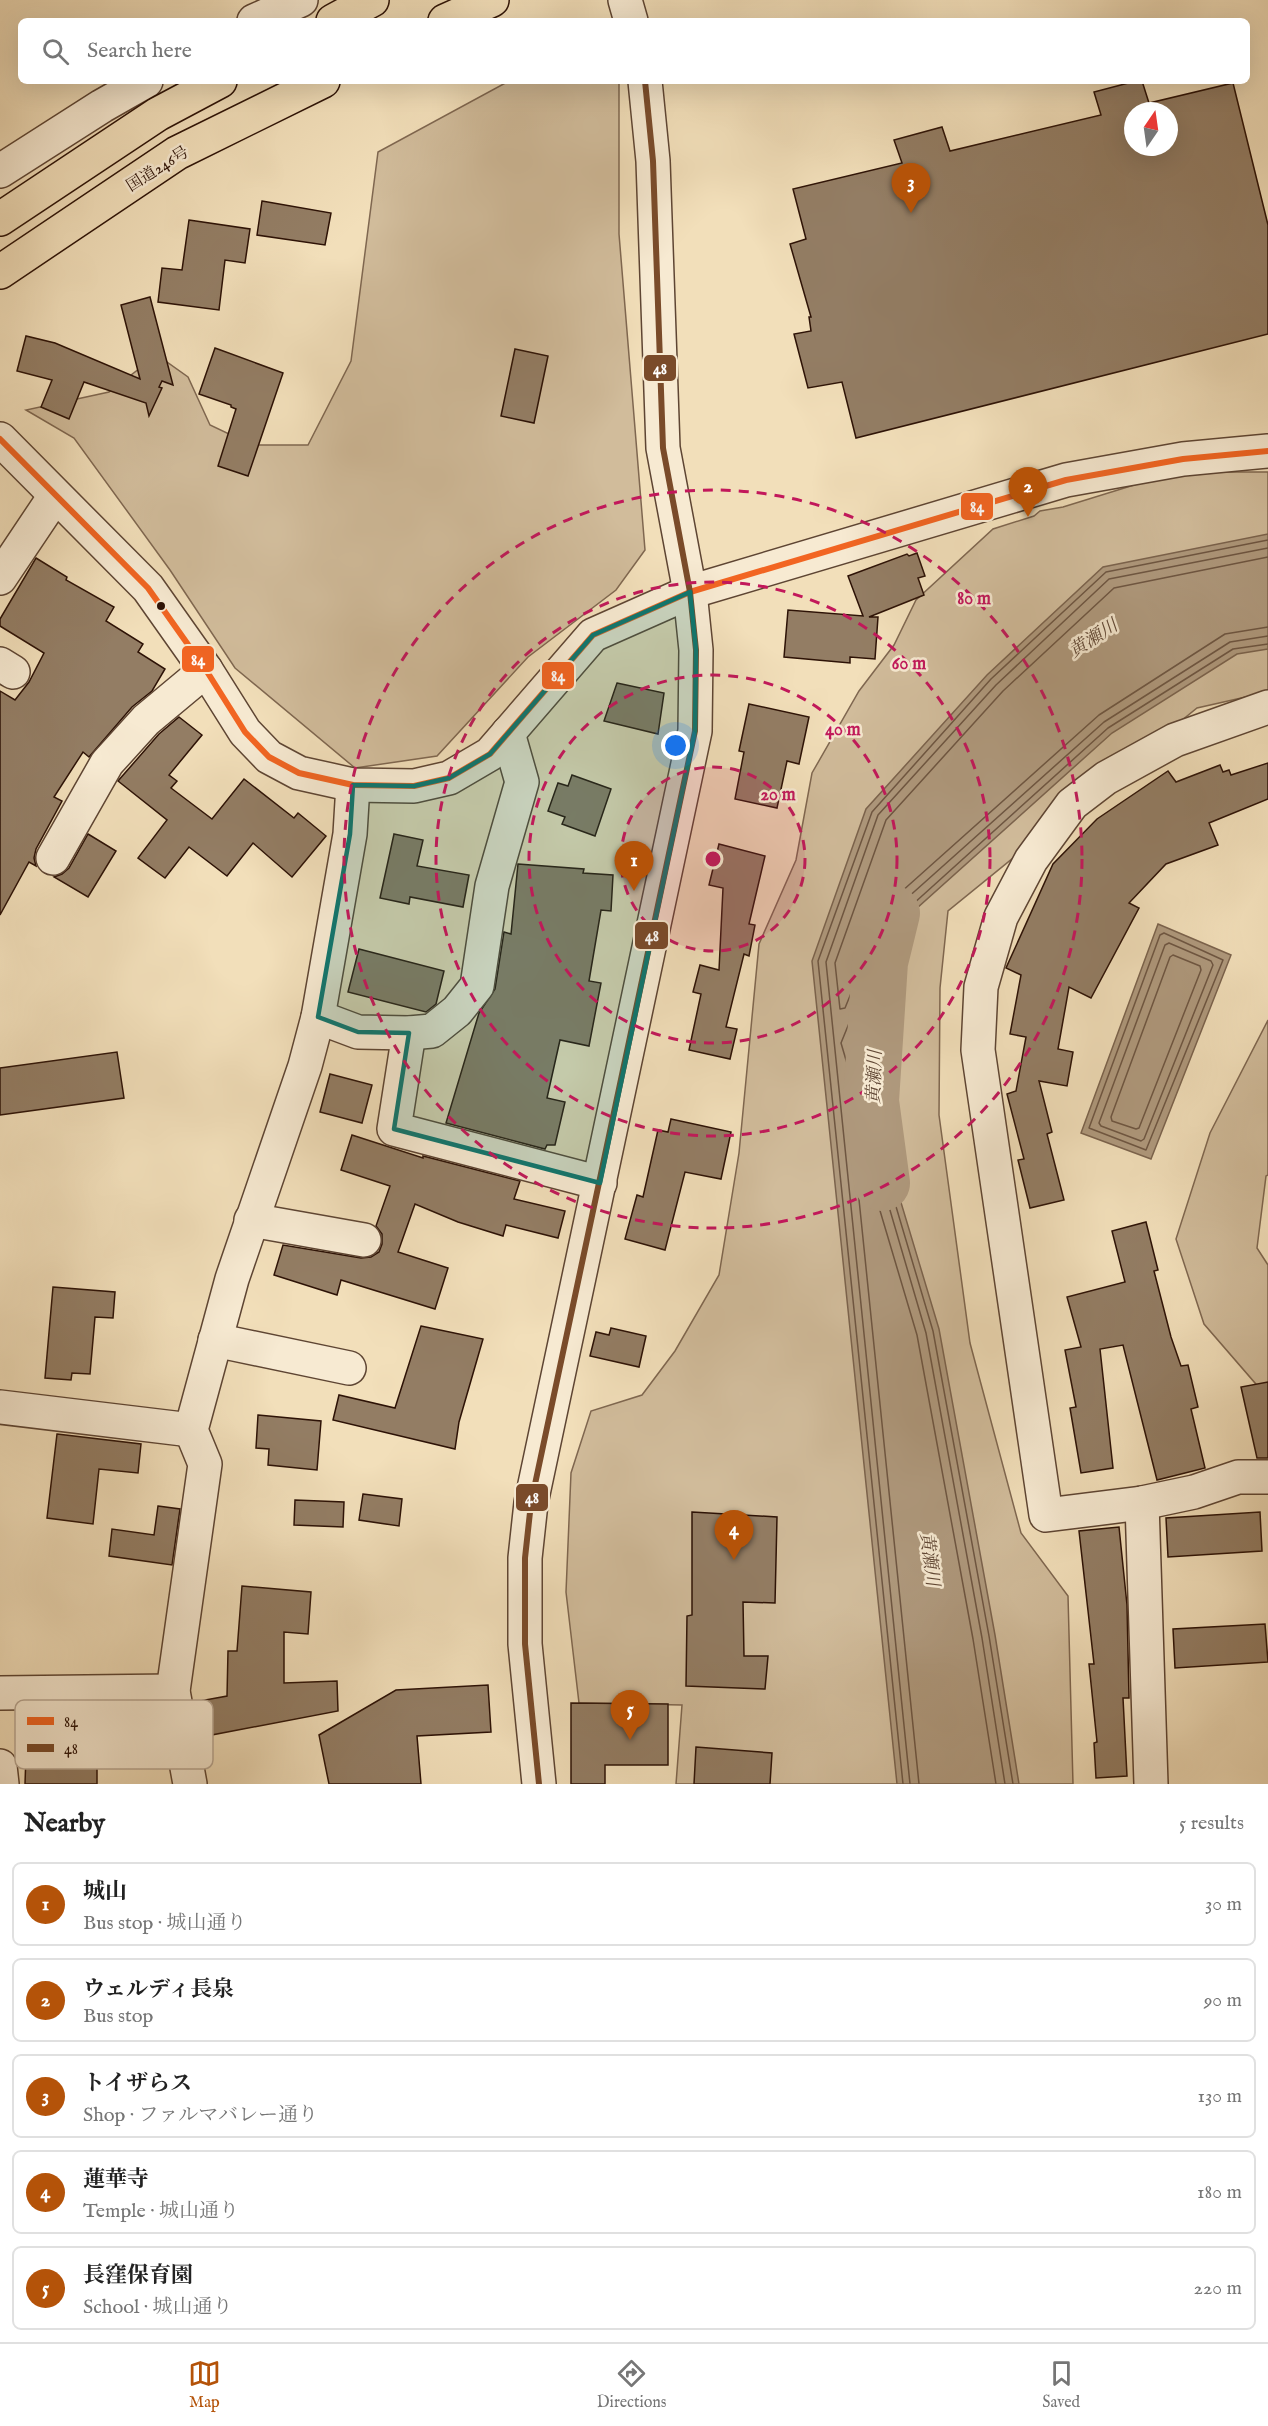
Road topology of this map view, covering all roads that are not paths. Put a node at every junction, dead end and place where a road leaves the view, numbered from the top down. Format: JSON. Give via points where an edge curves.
{"nodes":[{"id":1,"x":301,"y":0,"type":"edge"},
{"id":2,"x":372,"y":0,"type":"edge"},
{"id":3,"x":492,"y":0,"type":"edge"},
{"id":4,"x":625,"y":0,"type":"edge"},
{"id":5,"x":261,"y":18,"type":"edge"},
{"id":6,"x":339,"y":18,"type":"edge"},
{"id":7,"x":452,"y":18,"type":"edge"},
{"id":8,"x":630,"y":18,"type":"edge"},
{"id":9,"x":141,"y":84,"type":"edge"},
{"id":10,"x":214,"y":84,"type":"edge"},
{"id":11,"x":317,"y":84,"type":"edge"},
{"id":12,"x":645,"y":84,"type":"edge"},
{"id":13,"x":0,"y":171,"type":"edge"},
{"id":14,"x":0,"y":219,"type":"edge"},
{"id":15,"x":0,"y":272,"type":"edge"},
{"id":16,"x":0,"y":439,"type":"edge"},
{"id":17,"x":1268,"y":451,"type":"edge"},
{"id":18,"x":55,"y":496,"type":"junction"},
{"id":19,"x":0,"y":578,"type":"edge"},
{"id":20,"x":690,"y":592,"type":"junction"},
{"id":21,"x":206,"y":670,"type":"junction"},
{"id":22,"x":1268,"y":706,"type":"edge"},
{"id":23,"x":508,"y":733,"type":"junction"},
{"id":24,"x":353,"y":785,"type":"junction"},
{"id":25,"x":53,"y":858,"type":"dead end"},
{"id":26,"x":318,"y":1017,"type":"junction"},
{"id":27,"x":409,"y":1033,"type":"junction"},
{"id":28,"x":600,"y":1183,"type":"junction"},
{"id":29,"x":251,"y":1220,"type":"junction"},
{"id":30,"x":364,"y":1240,"type":"dead end"},
{"id":31,"x":215,"y":1340,"type":"junction"},
{"id":32,"x":349,"y":1368,"type":"dead end"},
{"id":33,"x":0,"y":1407,"type":"edge"},
{"id":34,"x":191,"y":1430,"type":"junction"},
{"id":35,"x":1268,"y":1477,"type":"edge"},
{"id":36,"x":1142,"y":1503,"type":"junction"},
{"id":37,"x":173,"y":1691,"type":"junction"},
{"id":38,"x":0,"y":1693,"type":"edge"},
{"id":39,"x":175,"y":1700,"type":"edge"},
{"id":40,"x":0,"y":1766,"type":"edge"},
{"id":41,"x":187,"y":1769,"type":"edge"},
{"id":42,"x":2,"y":1784,"type":"edge"},
{"id":43,"x":190,"y":1784,"type":"edge"},
{"id":44,"x":539,"y":1784,"type":"edge"},
{"id":45,"x":1151,"y":1784,"type":"edge"}],
"edges":[{"from":1,"to":5,"type":"street"},
{"from":2,"to":6,"type":"highway"},
{"from":3,"to":7,"type":"highway"},
{"from":4,"to":8,"type":"street"},
{"from":9,"to":13,"type":"street"},
{"from":10,"to":14,"type":"highway","via":[[158,114]]},
{"from":11,"to":15,"type":"highway","name":"国道246号","via":[[177,153]]},
{"from":12,"to":20,"type":"street","via":[[653,162],[663,448]]},
{"from":16,"to":18,"type":"street"},
{"from":17,"to":20,"type":"street","via":[[1183,459],[1065,480]]},
{"from":18,"to":19,"type":"street"},
{"from":18,"to":21,"type":"street","via":[[148,588]]},
{"from":20,"to":23,"type":"street","via":[[592,635]]},
{"from":20,"to":28,"type":"street","via":[[696,650],[695,731]]},
{"from":21,"to":24,"type":"street","via":[[245,732],[269,757],[298,773]]},
{"from":21,"to":25,"type":"street","via":[[146,720],[107,763]]},
{"from":22,"to":36,"type":"street","via":[[1174,740],[1106,778],[1072,804],[1031,860],[1001,917],[981,987],[978,1050],[1046,1515]]},
{"from":23,"to":24,"type":"street","via":[[490,754],[450,778],[414,786]]},
{"from":23,"to":27,"type":"street","via":[[522,782],[492,886],[477,986],[457,1011],[432,1031]]},
{"from":24,"to":26,"type":"street","via":[[350,834]]},
{"from":26,"to":27,"type":"street","via":[[358,1032]]},
{"from":26,"to":29,"type":"street","via":[[305,1066]]},
{"from":27,"to":28,"type":"street","via":[[394,1129]]},
{"from":28,"to":44,"type":"street","via":[[531,1503],[525,1558],[525,1644]]},
{"from":29,"to":30,"type":"street"},
{"from":29,"to":31,"type":"street"},
{"from":31,"to":32,"type":"street"},
{"from":31,"to":34,"type":"street"},
{"from":33,"to":34,"type":"street"},
{"from":34,"to":37,"type":"street","via":[[204,1464]]},
{"from":35,"to":36,"type":"street","via":[[1239,1477]]},
{"from":36,"to":45,"type":"street"},
{"from":37,"to":38,"type":"street"},
{"from":37,"to":39,"type":"street"},
{"from":40,"to":42,"type":"street"},
{"from":41,"to":43,"type":"street"}]}
